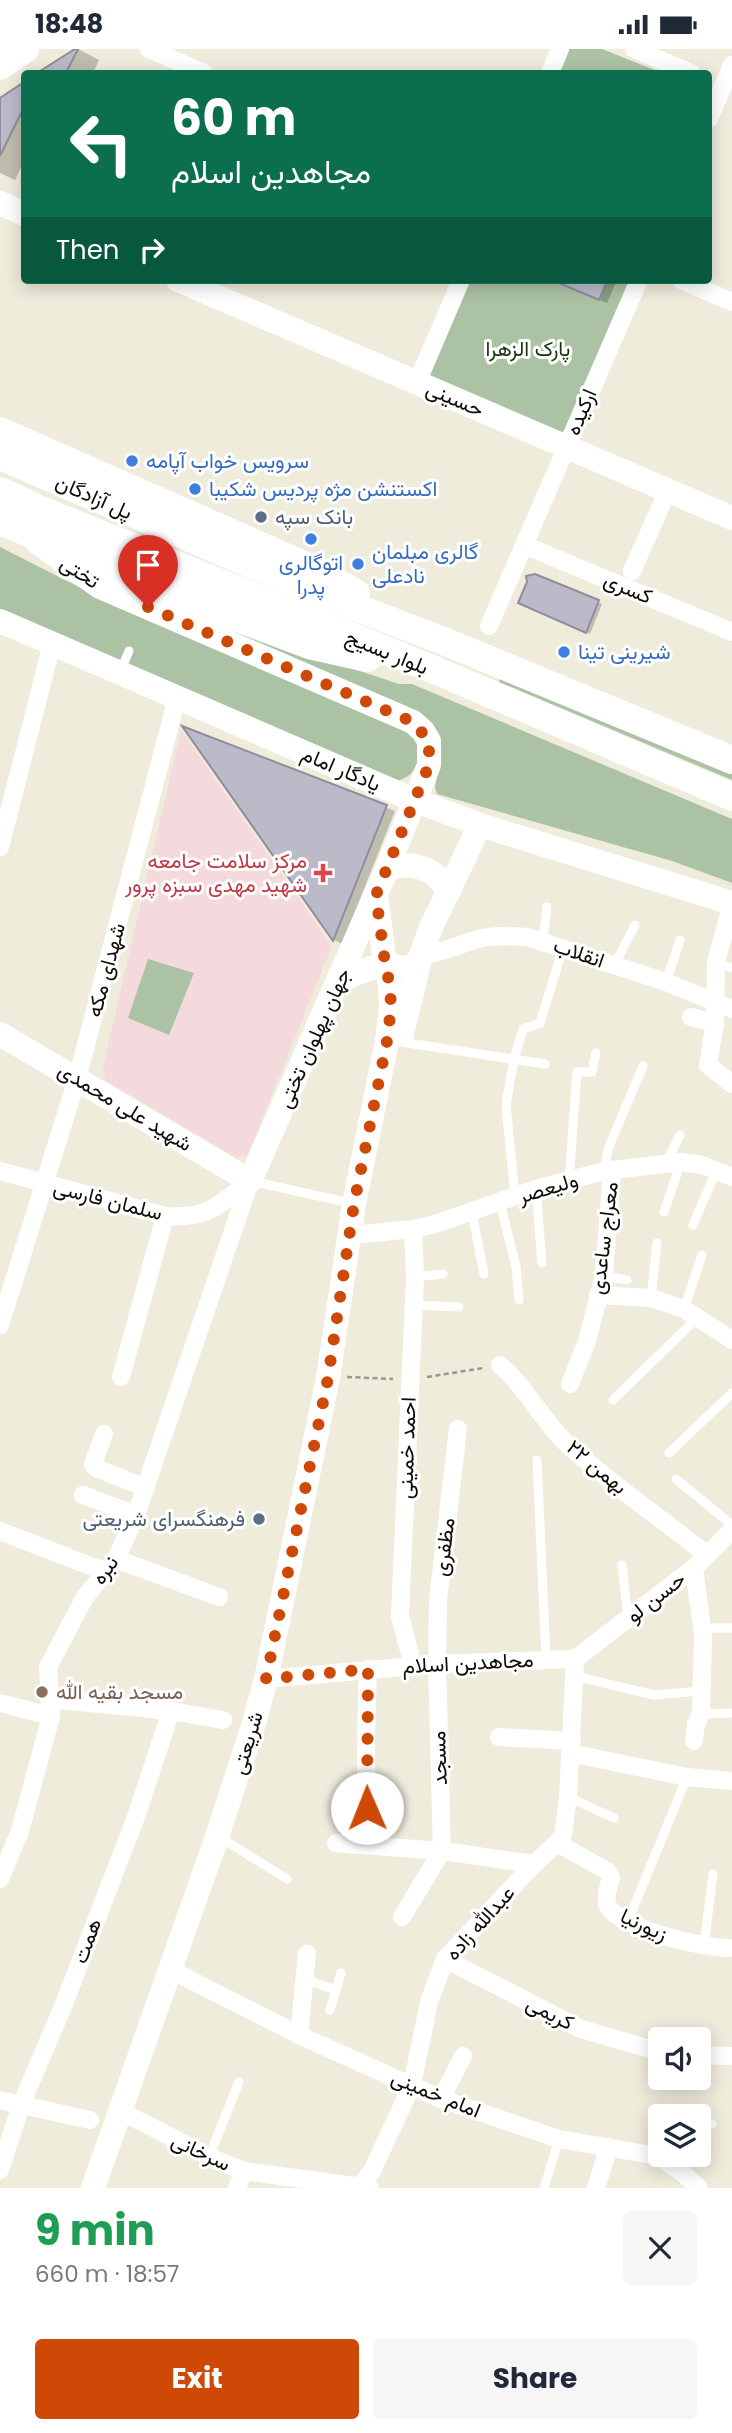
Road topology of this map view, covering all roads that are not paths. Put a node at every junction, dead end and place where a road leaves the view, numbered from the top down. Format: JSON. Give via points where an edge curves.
{"nodes":[{"id":1,"x":25,"y":49,"type":"edge"},
{"id":2,"x":149,"y":49,"type":"edge"},
{"id":3,"x":560,"y":49,"type":"edge"},
{"id":4,"x":634,"y":49,"type":"edge"},
{"id":5,"x":732,"y":65,"type":"edge"},
{"id":6,"x":0,"y":66,"type":"edge"},
{"id":7,"x":197,"y":70,"type":"edge"},
{"id":8,"x":551,"y":70,"type":"edge"},
{"id":9,"x":684,"y":70,"type":"edge"},
{"id":10,"x":721,"y":87,"type":"edge"},
{"id":11,"x":712,"y":111,"type":"edge"},
{"id":12,"x":0,"y":203,"type":"edge"},
{"id":13,"x":21,"y":213,"type":"edge"},
{"id":14,"x":187,"y":284,"type":"edge"},
{"id":15,"x":459,"y":284,"type":"edge"},
{"id":16,"x":637,"y":284,"type":"edge"},
{"id":17,"x":690,"y":284,"type":"edge"},
{"id":18,"x":732,"y":302,"type":"edge"},
{"id":19,"x":417,"y":383,"type":"junction"},
{"id":20,"x":6,"y":442,"type":"edge"},
{"id":21,"x":566,"y":447,"type":"junction"},
{"id":22,"x":668,"y":490,"type":"junction"},
{"id":23,"x":0,"y":491,"type":"edge"},
{"id":24,"x":41,"y":510,"type":"joint"},
{"id":25,"x":732,"y":518,"type":"edge"},
{"id":26,"x":9,"y":525,"type":"edge"},
{"id":27,"x":524,"y":545,"type":"junction"},
{"id":28,"x":266,"y":571,"type":"joint"},
{"id":29,"x":632,"y":571,"type":"dead end"},
{"id":30,"x":0,"y":621,"type":"edge"},
{"id":31,"x":489,"y":626,"type":"dead end"},
{"id":32,"x":732,"y":632,"type":"edge"},
{"id":33,"x":441,"y":640,"type":"junction"},
{"id":34,"x":52,"y":644,"type":"junction"},
{"id":35,"x":448,"y":677,"type":"junction"},
{"id":36,"x":177,"y":698,"type":"junction"},
{"id":37,"x":732,"y":760,"type":"edge"},
{"id":38,"x":732,"y":797,"type":"edge"},
{"id":39,"x":414,"y":800,"type":"junction"},
{"id":40,"x":480,"y":825,"type":"junction"},
{"id":41,"x":0,"y":847,"type":"edge"},
{"id":42,"x":386,"y":871,"type":"junction"},
{"id":43,"x":448,"y":892,"type":"junction"},
{"id":44,"x":376,"y":895,"type":"junction"},
{"id":45,"x":732,"y":903,"type":"edge"},
{"id":46,"x":547,"y":907,"type":"dead end"},
{"id":47,"x":635,"y":925,"type":"dead end"},
{"id":48,"x":680,"y":940,"type":"dead end"},
{"id":49,"x":543,"y":941,"type":"junction"},
{"id":50,"x":563,"y":948,"type":"junction"},
{"id":51,"x":421,"y":955,"type":"junction"},
{"id":52,"x":385,"y":963,"type":"junction"},
{"id":53,"x":724,"y":965,"type":"edge"},
{"id":54,"x":614,"y":966,"type":"junction"},
{"id":55,"x":666,"y":982,"type":"junction"},
{"id":56,"x":337,"y":984,"type":"junction"},
{"id":57,"x":724,"y":1005,"type":"edge"},
{"id":58,"x":691,"y":1017,"type":"dead end"},
{"id":59,"x":715,"y":1023,"type":"junction"},
{"id":60,"x":0,"y":1034,"type":"edge"},
{"id":61,"x":401,"y":1042,"type":"junction"},
{"id":62,"x":596,"y":1053,"type":"dead end"},
{"id":63,"x":514,"y":1059,"type":"junction"},
{"id":64,"x":545,"y":1064,"type":"dead end"},
{"id":65,"x":643,"y":1066,"type":"dead end"},
{"id":66,"x":77,"y":1079,"type":"junction"},
{"id":67,"x":732,"y":1084,"type":"edge"},
{"id":68,"x":680,"y":1135,"type":"dead end"},
{"id":69,"x":674,"y":1162,"type":"junction"},
{"id":70,"x":0,"y":1171,"type":"edge"},
{"id":71,"x":608,"y":1171,"type":"junction"},
{"id":72,"x":727,"y":1174,"type":"edge"},
{"id":73,"x":250,"y":1181,"type":"junction"},
{"id":74,"x":569,"y":1182,"type":"junction"},
{"id":75,"x":43,"y":1183,"type":"junction"},
{"id":76,"x":536,"y":1189,"type":"junction"},
{"id":77,"x":341,"y":1201,"type":"dead end"},
{"id":78,"x":507,"y":1201,"type":"junction"},
{"id":79,"x":472,"y":1212,"type":"junction"},
{"id":80,"x":664,"y":1212,"type":"dead end"},
{"id":81,"x":165,"y":1216,"type":"junction"},
{"id":82,"x":693,"y":1225,"type":"dead end"},
{"id":83,"x":413,"y":1229,"type":"junction"},
{"id":84,"x":363,"y":1234,"type":"junction"},
{"id":85,"x":657,"y":1243,"type":"dead end"},
{"id":86,"x":702,"y":1255,"type":"dead end"},
{"id":87,"x":542,"y":1263,"type":"dead end"},
{"id":88,"x":443,"y":1274,"type":"dead end"},
{"id":89,"x":484,"y":1274,"type":"dead end"},
{"id":90,"x":604,"y":1276,"type":"junction"},
{"id":91,"x":415,"y":1277,"type":"junction"},
{"id":92,"x":627,"y":1280,"type":"dead end"},
{"id":93,"x":598,"y":1295,"type":"junction"},
{"id":94,"x":651,"y":1299,"type":"junction"},
{"id":95,"x":519,"y":1300,"type":"dead end"},
{"id":96,"x":413,"y":1305,"type":"junction"},
{"id":97,"x":459,"y":1307,"type":"dead end"},
{"id":98,"x":690,"y":1314,"type":"junction"},
{"id":99,"x":0,"y":1325,"type":"edge"},
{"id":100,"x":732,"y":1340,"type":"edge"},
{"id":101,"x":500,"y":1365,"type":"dead end"},
{"id":102,"x":121,"y":1377,"type":"dead end"},
{"id":103,"x":570,"y":1384,"type":"dead end"},
{"id":104,"x":732,"y":1393,"type":"edge"},
{"id":105,"x":613,"y":1400,"type":"dead end"},
{"id":106,"x":458,"y":1429,"type":"dead end"},
{"id":107,"x":104,"y":1434,"type":"dead end"},
{"id":108,"x":668,"y":1453,"type":"dead end"},
{"id":109,"x":537,"y":1459,"type":"dead end"},
{"id":110,"x":676,"y":1479,"type":"dead end"},
{"id":111,"x":146,"y":1488,"type":"junction"},
{"id":112,"x":83,"y":1495,"type":"dead end"},
{"id":113,"x":136,"y":1515,"type":"junction"},
{"id":114,"x":0,"y":1531,"type":"edge"},
{"id":115,"x":730,"y":1532,"type":"edge"},
{"id":116,"x":707,"y":1555,"type":"junction"},
{"id":117,"x":111,"y":1565,"type":"junction"},
{"id":118,"x":622,"y":1565,"type":"dead end"},
{"id":119,"x":694,"y":1568,"type":"junction"},
{"id":120,"x":219,"y":1597,"type":"dead end"},
{"id":121,"x":629,"y":1619,"type":"junction"},
{"id":122,"x":701,"y":1628,"type":"junction"},
{"id":123,"x":732,"y":1628,"type":"edge"},
{"id":124,"x":546,"y":1659,"type":"junction"},
{"id":125,"x":437,"y":1664,"type":"junction"},
{"id":126,"x":413,"y":1666,"type":"junction"},
{"id":127,"x":575,"y":1667,"type":"junction"},
{"id":128,"x":368,"y":1669,"type":"junction"},
{"id":129,"x":271,"y":1679,"type":"junction"},
{"id":130,"x":701,"y":1691,"type":"junction"},
{"id":131,"x":0,"y":1703,"type":"edge"},
{"id":132,"x":50,"y":1708,"type":"junction"},
{"id":133,"x":171,"y":1711,"type":"junction"},
{"id":134,"x":732,"y":1713,"type":"edge"},
{"id":135,"x":701,"y":1714,"type":"junction"},
{"id":136,"x":223,"y":1720,"type":"dead end"},
{"id":137,"x":499,"y":1737,"type":"dead end"},
{"id":138,"x":694,"y":1741,"type":"dead end"},
{"id":139,"x":571,"y":1747,"type":"junction"},
{"id":140,"x":687,"y":1777,"type":"junction"},
{"id":141,"x":732,"y":1781,"type":"edge"},
{"id":142,"x":568,"y":1797,"type":"junction"},
{"id":143,"x":614,"y":1818,"type":"dead end"},
{"id":144,"x":226,"y":1841,"type":"junction"},
{"id":145,"x":336,"y":1843,"type":"dead end"},
{"id":146,"x":557,"y":1843,"type":"junction"},
{"id":147,"x":370,"y":1845,"type":"junction"},
{"id":148,"x":442,"y":1851,"type":"junction"},
{"id":149,"x":534,"y":1864,"type":"junction"},
{"id":150,"x":713,"y":1874,"type":"dead end"},
{"id":151,"x":0,"y":1879,"type":"edge"},
{"id":152,"x":287,"y":1879,"type":"dead end"},
{"id":153,"x":402,"y":1917,"type":"dead end"},
{"id":154,"x":628,"y":1921,"type":"junction"},
{"id":155,"x":704,"y":1946,"type":"junction"},
{"id":156,"x":732,"y":1948,"type":"edge"},
{"id":157,"x":307,"y":1954,"type":"dead end"},
{"id":158,"x":445,"y":1959,"type":"junction"},
{"id":159,"x":175,"y":1972,"type":"junction"},
{"id":160,"x":341,"y":1973,"type":"dead end"},
{"id":161,"x":304,"y":1979,"type":"junction"},
{"id":162,"x":335,"y":1990,"type":"junction"},
{"id":163,"x":330,"y":2010,"type":"dead end"},
{"id":164,"x":299,"y":2035,"type":"junction"},
{"id":165,"x":648,"y":2049,"type":"edge"},
{"id":166,"x":711,"y":2055,"type":"edge"},
{"id":167,"x":463,"y":2056,"type":"dead end"},
{"id":168,"x":732,"y":2056,"type":"edge"},
{"id":169,"x":239,"y":2082,"type":"dead end"},
{"id":170,"x":412,"y":2085,"type":"junction"},
{"id":171,"x":441,"y":2099,"type":"junction"},
{"id":172,"x":0,"y":2100,"type":"edge"},
{"id":173,"x":21,"y":2105,"type":"junction"},
{"id":174,"x":124,"y":2114,"type":"junction"},
{"id":175,"x":90,"y":2120,"type":"dead end"},
{"id":176,"x":559,"y":2139,"type":"junction"},
{"id":177,"x":609,"y":2147,"type":"junction"},
{"id":178,"x":648,"y":2152,"type":"edge"},
{"id":179,"x":209,"y":2157,"type":"junction"},
{"id":180,"x":675,"y":2167,"type":"edge"},
{"id":181,"x":0,"y":2170,"type":"edge"},
{"id":182,"x":244,"y":2171,"type":"junction"},
{"id":183,"x":363,"y":2187,"type":"edge"},
{"id":184,"x":93,"y":2188,"type":"edge"},
{"id":185,"x":105,"y":2188,"type":"edge"},
{"id":186,"x":237,"y":2188,"type":"edge"},
{"id":187,"x":544,"y":2188,"type":"edge"},
{"id":188,"x":596,"y":2188,"type":"edge"},
{"id":189,"x":699,"y":2188,"type":"edge"}],
"edges":[{"from":1,"to":6,"type":"main road"},
{"from":2,"to":7,"type":"street"},
{"from":3,"to":8,"type":"street"},
{"from":4,"to":9,"type":"street"},
{"from":5,"to":10,"type":"street"},
{"from":10,"to":11,"type":"street"},
{"from":12,"to":13,"type":"street"},
{"from":14,"to":19,"type":"street","name":"حسینی"},
{"from":15,"to":19,"type":"street"},
{"from":16,"to":21,"type":"street","name":"ارکیده"},
{"from":17,"to":18,"type":"street"},
{"from":19,"to":21,"type":"street","name":"حسینی"},
{"from":20,"to":28,"type":"main road","name":"پل آزادگان"},
{"from":20,"to":33,"type":"main road","via":[[313,569]]},
{"from":21,"to":22,"type":"street","name":"حسینی"},
{"from":21,"to":27,"type":"street","name":"ارکیده"},
{"from":22,"to":25,"type":"street","name":"حسینی"},
{"from":22,"to":29,"type":"street"},
{"from":23,"to":24,"type":"main road","name":"پل آزادگان"},
{"from":24,"to":35,"type":"main road","name":"بلوار بسیج"},
{"from":26,"to":35,"type":"main road","via":[[309,645]]},
{"from":26,"to":39,"type":"street","name":"تختی","via":[[100,587],[413,722],[429,741],[430,754]]},
{"from":27,"to":31,"type":"street","name":"ارکیده"},
{"from":27,"to":32,"type":"street","name":"کسری"},
{"from":28,"to":33,"type":"main road","name":"بلوار بسیج"},
{"from":30,"to":34,"type":"street","name":"یادگار امام"},
{"from":33,"to":37,"type":"main road","name":"بلوار بسیج"},
{"from":34,"to":36,"type":"street","name":"یادگار امام","via":[[124,662]]},
{"from":34,"to":41,"type":"street"},
{"from":35,"to":38,"type":"main road","name":"بلوار بسیج"},
{"from":36,"to":39,"type":"street","name":"یادگار امام"},
{"from":36,"to":66,"type":"street","name":"شهدای مکه"},
{"from":39,"to":40,"type":"street","name":"یادگار امام"},
{"from":39,"to":42,"type":"street"},
{"from":40,"to":43,"type":"street","name":"شریعتی"},
{"from":40,"to":45,"type":"street","name":"یادگار امام"},
{"from":42,"to":43,"type":"street","via":[[403,865],[431,871]]},
{"from":42,"to":44,"type":"street","name":"جهان پهلوان تختی"},
{"from":43,"to":51,"type":"street","name":"شریعتی"},
{"from":44,"to":52,"type":"street","name":"شریعتی"},
{"from":44,"to":56,"type":"street","name":"جهان پهلوان تختی"},
{"from":45,"to":53,"type":"street"},
{"from":46,"to":49,"type":"lane"},
{"from":47,"to":54,"type":"lane"},
{"from":48,"to":55,"type":"lane"},
{"from":49,"to":50,"type":"street","name":"انقلاب"},
{"from":49,"to":51,"type":"street","name":"انقلاب","via":[[504,935]]},
{"from":50,"to":54,"type":"street","name":"انقلاب"},
{"from":50,"to":63,"type":"lane","via":[[540,1023],[523,1029]]},
{"from":51,"to":52,"type":"street","via":[[407,968]]},
{"from":51,"to":61,"type":"street","name":"شریعتی"},
{"from":52,"to":56,"type":"street"},
{"from":52,"to":129,"type":"street","name":"شریعتی","via":[[391,1008],[387,1041]]},
{"from":53,"to":57,"type":"street"},
{"from":54,"to":55,"type":"street","name":"انقلاب"},
{"from":55,"to":57,"type":"street","name":"انقلاب"},
{"from":56,"to":73,"type":"street","name":"جهان پهلوان تختی"},
{"from":57,"to":59,"type":"street"},
{"from":58,"to":59,"type":"street"},
{"from":59,"to":67,"type":"street","via":[[708,1065]]},
{"from":60,"to":66,"type":"street","name":"شهید علی محمدی"},
{"from":61,"to":63,"type":"lane"},
{"from":61,"to":84,"type":"street","name":"شریعتی"},
{"from":62,"to":74,"type":"lane","via":[[592,1072],[577,1072]]},
{"from":63,"to":64,"type":"lane"},
{"from":63,"to":78,"type":"lane","via":[[506,1105]]},
{"from":65,"to":71,"type":"lane","via":[[608,1149]]},
{"from":66,"to":73,"type":"street","name":"شهید علی محمدی"},
{"from":66,"to":75,"type":"street","name":"شهدای مکه"},
{"from":68,"to":69,"type":"lane"},
{"from":69,"to":71,"type":"street","name":"ولیعصر"},
{"from":69,"to":72,"type":"street","name":"ولیعصر"},
{"from":69,"to":80,"type":"lane"},
{"from":70,"to":75,"type":"street","name":"سلمان فارسی"},
{"from":71,"to":74,"type":"street","name":"ولیعصر"},
{"from":71,"to":90,"type":"street","name":"معراج ساعدی"},
{"from":72,"to":82,"type":"lane"},
{"from":73,"to":77,"type":"lane"},
{"from":73,"to":81,"type":"street","name":"سلمان فارسی","via":[[199,1215]]},
{"from":73,"to":111,"type":"street","name":"نبره"},
{"from":74,"to":76,"type":"street","name":"ولیعصر"},
{"from":75,"to":81,"type":"street","name":"سلمان فارسی"},
{"from":75,"to":99,"type":"street","name":"شهدای مکه"},
{"from":76,"to":78,"type":"street","name":"ولیعصر"},
{"from":76,"to":87,"type":"lane"},
{"from":78,"to":79,"type":"street","name":"ولیعصر"},
{"from":78,"to":95,"type":"lane"},
{"from":79,"to":83,"type":"street","name":"ولیعصر"},
{"from":79,"to":89,"type":"lane"},
{"from":81,"to":102,"type":"street"},
{"from":83,"to":84,"type":"street","name":"ولیعصر"},
{"from":83,"to":91,"type":"street","name":"احمد خمینی"},
{"from":84,"to":129,"type":"street","name":"شریعتی","via":[[341,1377]]},
{"from":85,"to":94,"type":"lane"},
{"from":86,"to":98,"type":"lane"},
{"from":88,"to":91,"type":"lane"},
{"from":90,"to":92,"type":"lane"},
{"from":90,"to":93,"type":"street","name":"معراج ساعدی"},
{"from":91,"to":96,"type":"street","name":"احمد خمینی"},
{"from":93,"to":94,"type":"street"},
{"from":93,"to":103,"type":"street","name":"معراج ساعدی"},
{"from":94,"to":98,"type":"street"},
{"from":96,"to":97,"type":"lane"},
{"from":96,"to":126,"type":"street","name":"احمد خمینی","via":[[400,1616]]},
{"from":98,"to":100,"type":"street"},
{"from":98,"to":105,"type":"lane"},
{"from":101,"to":116,"type":"street","name":"۲۲ بهمن","via":[[548,1423],[600,1474]]},
{"from":104,"to":108,"type":"lane"},
{"from":106,"to":125,"type":"street","name":"مظفری","via":[[438,1600]]},
{"from":107,"to":111,"type":"street","via":[[94,1458],[96,1468]]},
{"from":109,"to":124,"type":"lane"},
{"from":110,"to":115,"type":"lane"},
{"from":111,"to":113,"type":"street","name":"نبره"},
{"from":112,"to":113,"type":"street"},
{"from":113,"to":117,"type":"street","name":"نبره"},
{"from":114,"to":117,"type":"street"},
{"from":115,"to":116,"type":"street","name":"حسن لو"},
{"from":116,"to":119,"type":"street","name":"حسن لو"},
{"from":117,"to":120,"type":"street"},
{"from":117,"to":132,"type":"street","name":"نبره","via":[[85,1597],[48,1667]]},
{"from":118,"to":121,"type":"lane"},
{"from":119,"to":121,"type":"street","name":"حسن لو"},
{"from":119,"to":122,"type":"street"},
{"from":121,"to":127,"type":"street","name":"حسن لو"},
{"from":122,"to":123,"type":"lane"},
{"from":122,"to":130,"type":"street"},
{"from":124,"to":125,"type":"street","name":"مجاهدین اسلام"},
{"from":124,"to":127,"type":"street","name":"مجاهدین اسلام"},
{"from":125,"to":126,"type":"street","name":"مجاهدین اسلام"},
{"from":125,"to":148,"type":"street","name":"مسجد"},
{"from":126,"to":128,"type":"street","name":"مجاهدین اسلام"},
{"from":127,"to":130,"type":"lane","via":[[654,1695]]},
{"from":127,"to":139,"type":"street"},
{"from":128,"to":129,"type":"street","name":"مجاهدین اسلام"},
{"from":128,"to":147,"type":"street"},
{"from":129,"to":144,"type":"street","name":"شریعتی","via":[[265,1723]]},
{"from":129,"to":159,"type":"street","name":"شریعتی"},
{"from":130,"to":135,"type":"street"},
{"from":131,"to":132,"type":"street"},
{"from":132,"to":133,"type":"street"},
{"from":132,"to":151,"type":"street","name":"نبره","via":[[20,1831]]},
{"from":133,"to":136,"type":"street"},
{"from":133,"to":173,"type":"street","name":"همت","via":[[136,1817]]},
{"from":134,"to":135,"type":"lane"},
{"from":135,"to":138,"type":"street"},
{"from":137,"to":139,"type":"street"},
{"from":139,"to":140,"type":"street"},
{"from":139,"to":142,"type":"street"},
{"from":140,"to":141,"type":"street"},
{"from":140,"to":154,"type":"lane"},
{"from":142,"to":143,"type":"lane"},
{"from":142,"to":146,"type":"street","via":[[563,1835]]},
{"from":144,"to":152,"type":"lane"},
{"from":144,"to":159,"type":"street","name":"شریعتی"},
{"from":145,"to":147,"type":"street"},
{"from":146,"to":149,"type":"street","name":"عبدالله زاده"},
{"from":146,"to":154,"type":"street","name":"زیورنیا","via":[[607,1871],[611,1877],[608,1907]]},
{"from":147,"to":148,"type":"street"},
{"from":148,"to":149,"type":"street"},
{"from":148,"to":153,"type":"street"},
{"from":149,"to":158,"type":"street","name":"عبدالله زاده"},
{"from":150,"to":155,"type":"lane"},
{"from":154,"to":155,"type":"street","name":"زیورنیا","via":[[661,1937]]},
{"from":155,"to":156,"type":"street","name":"زیورنیا"},
{"from":157,"to":161,"type":"street"},
{"from":158,"to":165,"type":"street","name":"کریمی","via":[[581,2029]]},
{"from":158,"to":170,"type":"street","name":"عبدالله زاده","via":[[429,2002]]},
{"from":159,"to":164,"type":"street","name":"امام خمینی"},
{"from":159,"to":174,"type":"street","name":"شریعتی"},
{"from":160,"to":162,"type":"lane"},
{"from":161,"to":162,"type":"lane"},
{"from":161,"to":164,"type":"street"},
{"from":162,"to":163,"type":"lane"},
{"from":164,"to":170,"type":"street","name":"امام خمینی"},
{"from":166,"to":168,"type":"street"},
{"from":167,"to":171,"type":"street"},
{"from":169,"to":179,"type":"lane"},
{"from":170,"to":171,"type":"street","name":"امام خمینی"},
{"from":170,"to":183,"type":"street","name":"عبدالله زاده"},
{"from":171,"to":176,"type":"street","name":"امام خمینی"},
{"from":172,"to":173,"type":"street"},
{"from":173,"to":175,"type":"street"},
{"from":173,"to":181,"type":"street","name":"همت"},
{"from":174,"to":179,"type":"street","name":"سرخانی"},
{"from":174,"to":184,"type":"street","name":"شریعتی"},
{"from":174,"to":185,"type":"street","name":"شریعتی"},
{"from":176,"to":177,"type":"street","name":"امام خمینی"},
{"from":176,"to":187,"type":"lane"},
{"from":177,"to":178,"type":"street","name":"امام خمینی"},
{"from":177,"to":188,"type":"street"},
{"from":179,"to":182,"type":"street","name":"سرخانی"},
{"from":180,"to":189,"type":"street","name":"امام خمینی"},
{"from":182,"to":183,"type":"street","name":"سرخانی"},
{"from":182,"to":186,"type":"street"}]}
